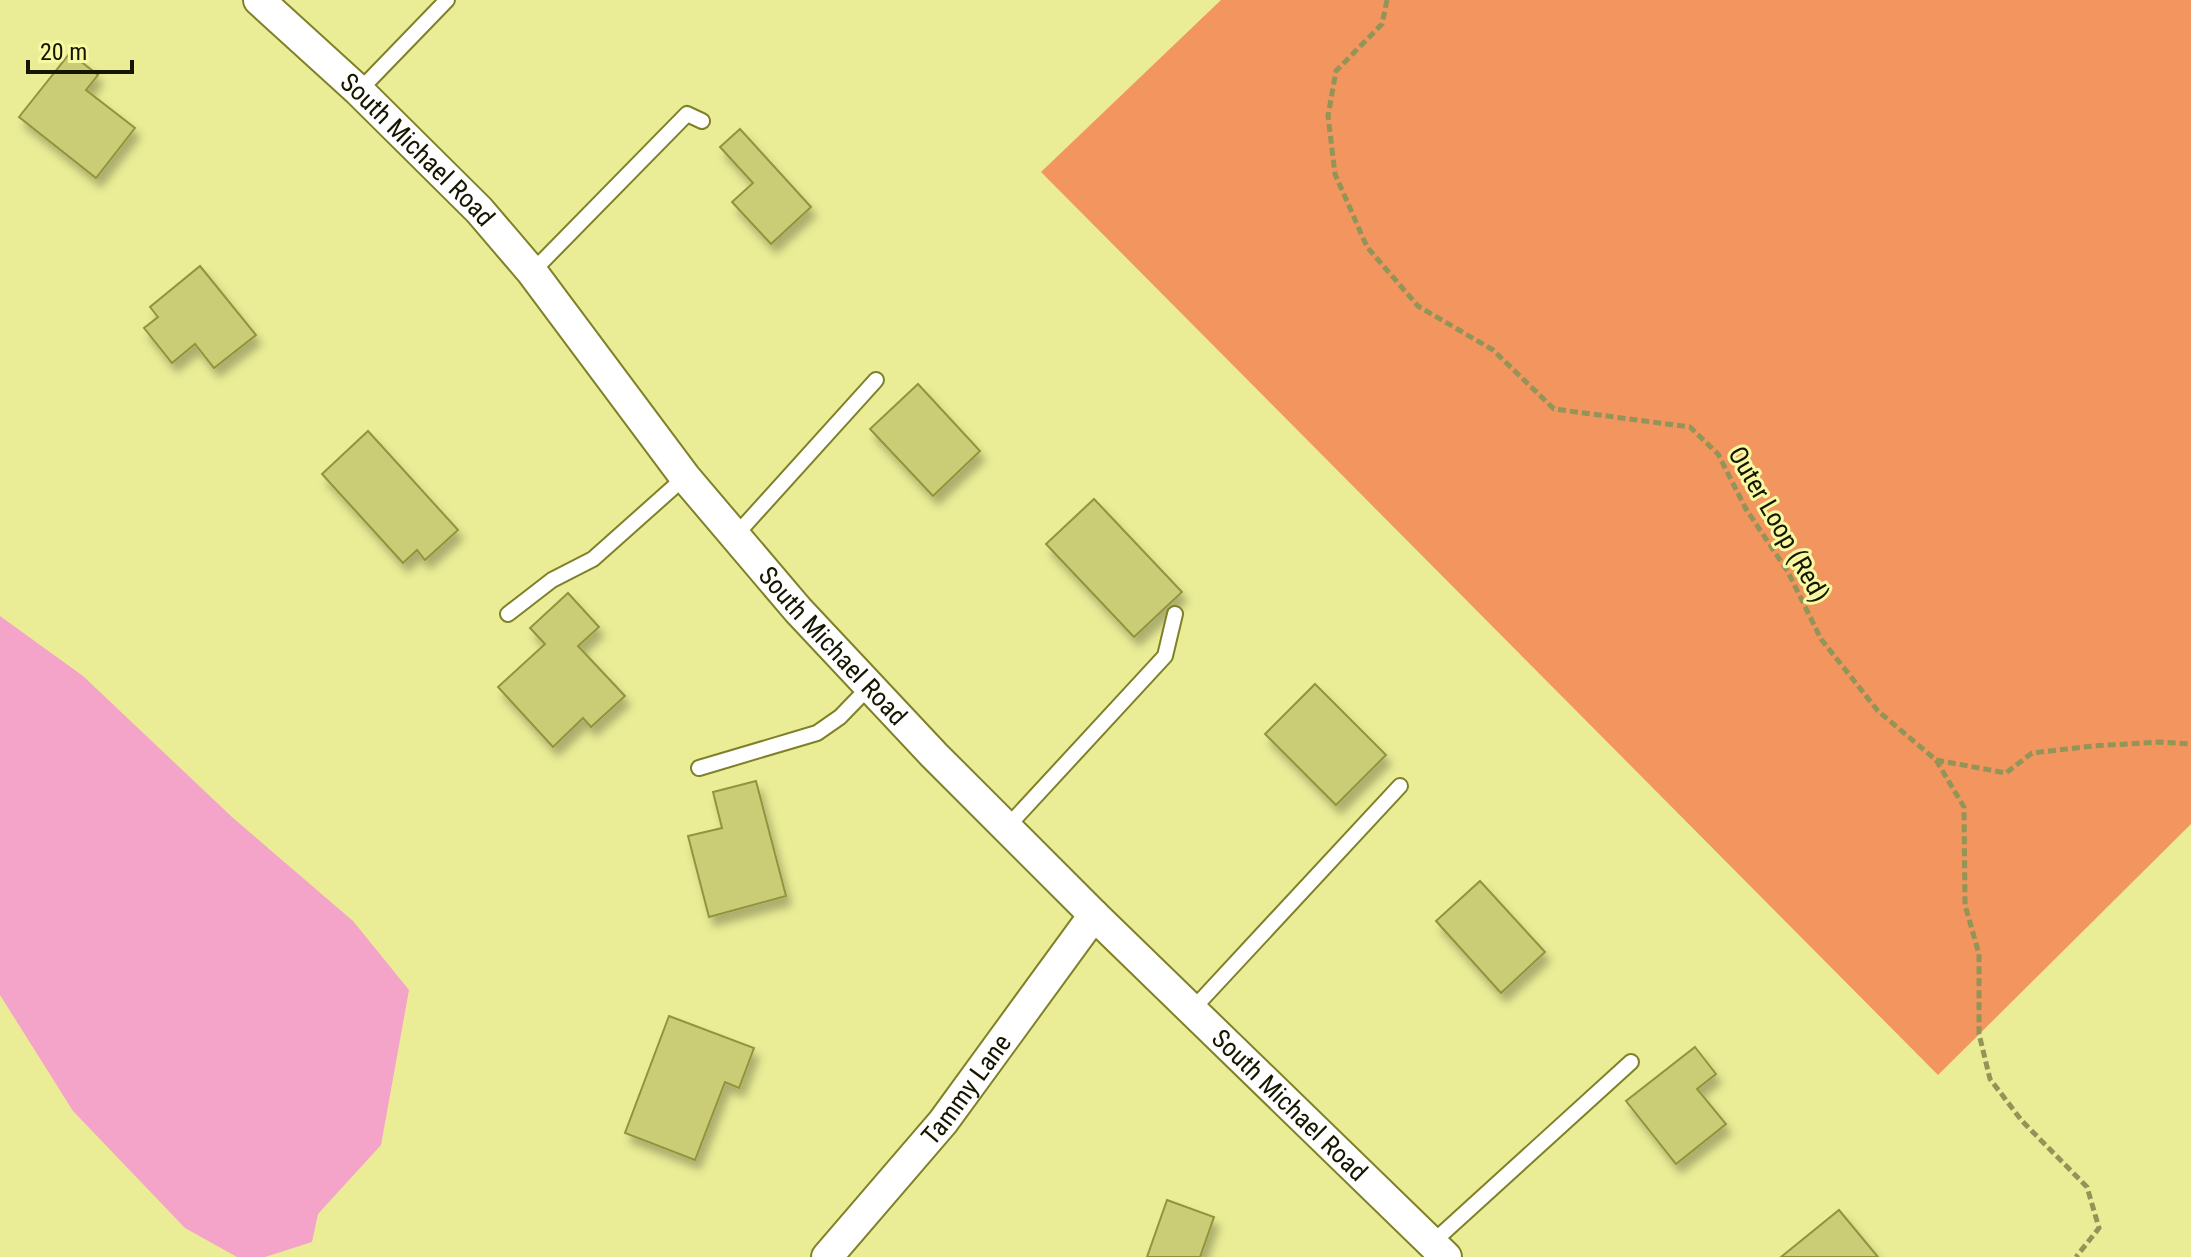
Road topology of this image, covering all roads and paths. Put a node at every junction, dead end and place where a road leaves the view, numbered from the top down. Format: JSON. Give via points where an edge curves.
{"nodes":[{"id":1,"x":259,"y":0,"type":"edge"},
{"id":2,"x":447,"y":0,"type":"edge"},
{"id":3,"x":1387,"y":0,"type":"edge"},
{"id":4,"x":359,"y":91,"type":"junction"},
{"id":5,"x":702,"y":121,"type":"dead end"},
{"id":6,"x":532,"y":272,"type":"junction"},
{"id":7,"x":876,"y":380,"type":"dead end"},
{"id":8,"x":685,"y":477,"type":"junction"},
{"id":9,"x":735,"y":536,"type":"junction"},
{"id":10,"x":508,"y":614,"type":"dead end"},
{"id":11,"x":1175,"y":614,"type":"dead end"},
{"id":12,"x":869,"y":687,"type":"junction"},
{"id":13,"x":2191,"y":744,"type":"edge"},
{"id":14,"x":1936,"y":760,"type":"junction"},
{"id":15,"x":699,"y":768,"type":"dead end"},
{"id":16,"x":1400,"y":786,"type":"dead end"},
{"id":17,"x":1008,"y":826,"type":"junction"},
{"id":18,"x":1094,"y":915,"type":"junction"},
{"id":19,"x":1192,"y":1010,"type":"junction"},
{"id":20,"x":1631,"y":1062,"type":"dead end"},
{"id":21,"x":1439,"y":1250,"type":"edge"},
{"id":22,"x":827,"y":1257,"type":"edge"},
{"id":23,"x":2076,"y":1257,"type":"edge"}],
"edges":[{"from":1,"to":4,"type":"street","name":"South Michael Road"},
{"from":2,"to":4,"type":"lane"},
{"from":3,"to":14,"type":"path","name":"Outer Loop (Red)","via":[[1382,24],[1336,71],[1328,116],[1335,174],[1367,247],[1418,306],[1493,350],[1554,409],[1690,427],[1718,454],[1821,639],[1878,711]]},
{"from":4,"to":6,"type":"street","name":"South Michael Road","via":[[479,210]]},
{"from":5,"to":6,"type":"lane","via":[[687,114]]},
{"from":6,"to":8,"type":"street","name":"South Michael Road"},
{"from":7,"to":9,"type":"lane"},
{"from":8,"to":9,"type":"street","name":"South Michael Road"},
{"from":8,"to":10,"type":"lane","via":[[593,559],[552,580]]},
{"from":9,"to":12,"type":"street","name":"South Michael Road"},
{"from":11,"to":17,"type":"lane","via":[[1165,656]]},
{"from":12,"to":15,"type":"lane","via":[[817,733]]},
{"from":12,"to":17,"type":"street","name":"South Michael Road"},
{"from":13,"to":14,"type":"path","name":"Outer Loop (Red)","via":[[2032,753],[2006,773]]},
{"from":14,"to":23,"type":"path","via":[[1964,807],[1965,905],[1979,954],[1979,1034],[1990,1079],[2022,1121],[2087,1187],[2099,1228]]},
{"from":16,"to":19,"type":"lane"},
{"from":17,"to":18,"type":"street","name":"South Michael Road"},
{"from":18,"to":19,"type":"street","name":"South Michael Road"},
{"from":18,"to":22,"type":"street","name":"Tammy Lane","via":[[943,1122]]},
{"from":19,"to":21,"type":"street","name":"South Michael Road"},
{"from":20,"to":21,"type":"lane"}]}
